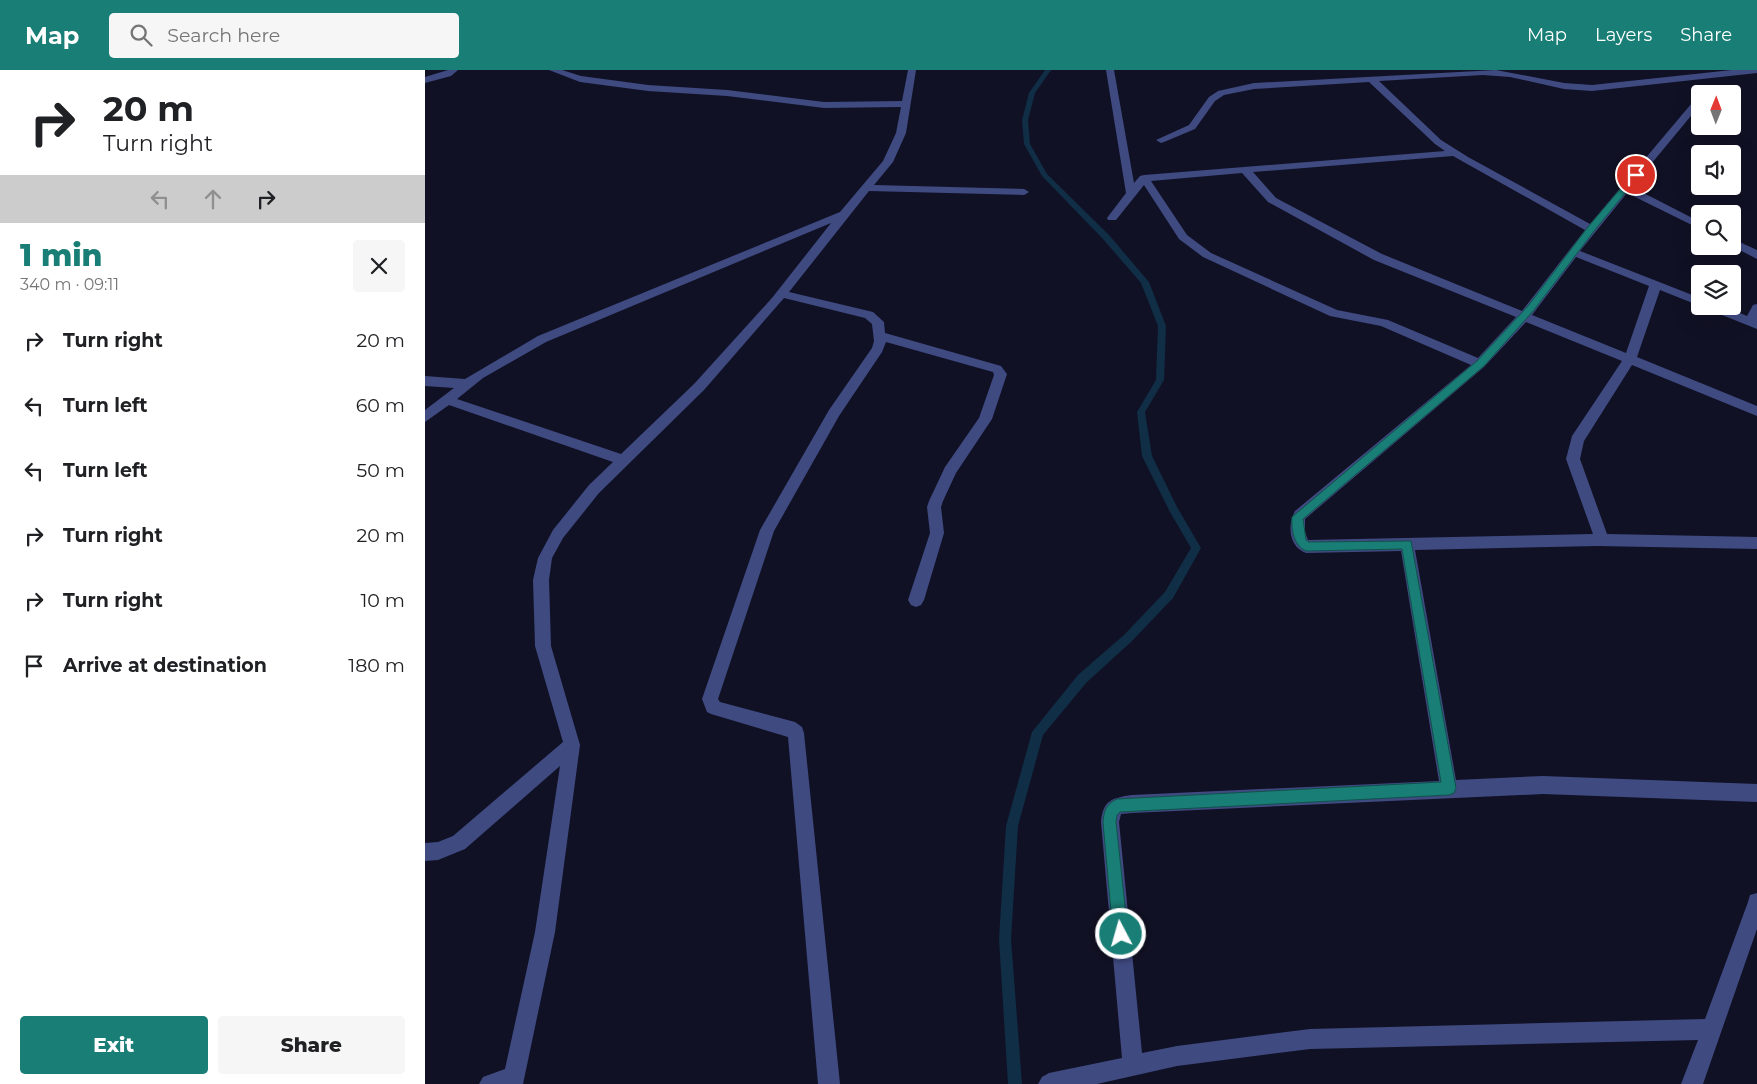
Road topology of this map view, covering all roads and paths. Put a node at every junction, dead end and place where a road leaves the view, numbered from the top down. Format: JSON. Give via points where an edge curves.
{"nodes":[{"id":1,"x":454,"y":70,"type":"edge"},
{"id":2,"x":553,"y":70,"type":"edge"},
{"id":3,"x":912,"y":70,"type":"edge"},
{"id":4,"x":1110,"y":70,"type":"edge"},
{"id":5,"x":1757,"y":70,"type":"edge"},
{"id":6,"x":1496,"y":71,"type":"edge"},
{"id":7,"x":1719,"y":74,"type":"junction"},
{"id":8,"x":1371,"y":79,"type":"junction"},
{"id":9,"x":425,"y":80,"type":"edge"},
{"id":10,"x":1711,"y":85,"type":"edge"},
{"id":11,"x":907,"y":104,"type":"junction"},
{"id":12,"x":1691,"y":110,"type":"edge"},
{"id":13,"x":1161,"y":140,"type":"dead end"},
{"id":14,"x":1454,"y":153,"type":"junction"},
{"id":15,"x":1243,"y":169,"type":"junction"},
{"id":16,"x":1144,"y":178,"type":"junction"},
{"id":17,"x":867,"y":188,"type":"junction"},
{"id":18,"x":1625,"y":188,"type":"junction"},
{"id":19,"x":1024,"y":192,"type":"dead end"},
{"id":20,"x":1131,"y":193,"type":"junction"},
{"id":21,"x":843,"y":214,"type":"junction"},
{"id":22,"x":1111,"y":218,"type":"dead end"},
{"id":23,"x":1691,"y":221,"type":"edge"},
{"id":24,"x":1591,"y":229,"type":"junction"},
{"id":25,"x":1741,"y":246,"type":"edge"},
{"id":26,"x":1574,"y":252,"type":"junction"},
{"id":27,"x":1757,"y":255,"type":"edge"},
{"id":28,"x":1656,"y":284,"type":"junction"},
{"id":29,"x":781,"y":294,"type":"junction"},
{"id":30,"x":1691,"y":298,"type":"edge"},
{"id":31,"x":1757,"y":308,"type":"edge"},
{"id":32,"x":1734,"y":315,"type":"edge"},
{"id":33,"x":1523,"y":316,"type":"junction"},
{"id":34,"x":1754,"y":323,"type":"edge"},
{"id":35,"x":880,"y":336,"type":"junction"},
{"id":36,"x":1631,"y":359,"type":"junction"},
{"id":37,"x":1480,"y":364,"type":"junction"},
{"id":38,"x":425,"y":380,"type":"edge"},
{"id":39,"x":467,"y":384,"type":"junction"},
{"id":40,"x":447,"y":400,"type":"junction"},
{"id":41,"x":1757,"y":412,"type":"edge"},
{"id":42,"x":425,"y":417,"type":"edge"},
{"id":43,"x":623,"y":460,"type":"junction"},
{"id":44,"x":1602,"y":540,"type":"junction"},
{"id":45,"x":1757,"y":543,"type":"edge"},
{"id":46,"x":1407,"y":544,"type":"junction"},
{"id":47,"x":916,"y":600,"type":"dead end"},
{"id":48,"x":572,"y":745,"type":"junction"},
{"id":49,"x":1449,"y":788,"type":"junction"},
{"id":50,"x":1757,"y":793,"type":"edge"},
{"id":51,"x":425,"y":852,"type":"edge"},
{"id":52,"x":1757,"y":902,"type":"edge"},
{"id":53,"x":1712,"y":1029,"type":"junction"},
{"id":54,"x":1133,"y":1065,"type":"junction"},
{"id":55,"x":513,"y":1081,"type":"edge"},
{"id":56,"x":490,"y":1084,"type":"edge"},
{"id":57,"x":829,"y":1084,"type":"edge"},
{"id":58,"x":1049,"y":1084,"type":"edge"},
{"id":59,"x":1692,"y":1084,"type":"edge"}],
"edges":[{"from":1,"to":9,"type":"street"},
{"from":2,"to":11,"type":"street","via":[[580,79],[649,88],[824,104]]},
{"from":3,"to":11,"type":"street"},
{"from":4,"to":20,"type":"street"},
{"from":5,"to":7,"type":"street"},
{"from":6,"to":7,"type":"street","via":[[1573,88]]},
{"from":6,"to":8,"type":"street"},
{"from":7,"to":10,"type":"street"},
{"from":8,"to":13,"type":"street","via":[[1255,86],[1221,93],[1212,99],[1192,127]]},
{"from":8,"to":14,"type":"street"},
{"from":11,"to":17,"type":"street","via":[[895,149]]},
{"from":12,"to":18,"type":"street"},
{"from":14,"to":15,"type":"street"},
{"from":14,"to":24,"type":"street"},
{"from":15,"to":16,"type":"street"},
{"from":15,"to":33,"type":"street","via":[[1271,200],[1370,254]]},
{"from":16,"to":20,"type":"street"},
{"from":16,"to":37,"type":"street","via":[[1178,231],[1207,254],[1334,313],[1384,323]]},
{"from":17,"to":19,"type":"street"},
{"from":17,"to":21,"type":"street"},
{"from":18,"to":23,"type":"street"},
{"from":18,"to":24,"type":"street"},
{"from":20,"to":22,"type":"street"},
{"from":21,"to":29,"type":"street"},
{"from":21,"to":39,"type":"street","via":[[541,338]]},
{"from":24,"to":26,"type":"street"},
{"from":25,"to":27,"type":"street"},
{"from":26,"to":28,"type":"street"},
{"from":26,"to":33,"type":"street"},
{"from":28,"to":30,"type":"street"},
{"from":28,"to":36,"type":"street"},
{"from":29,"to":35,"type":"street","via":[[874,318],[879,322]]},
{"from":29,"to":43,"type":"street","via":[[699,387]]},
{"from":31,"to":34,"type":"street"},
{"from":32,"to":34,"type":"street"},
{"from":33,"to":36,"type":"street"},
{"from":33,"to":37,"type":"street"},
{"from":35,"to":47,"type":"street","via":[[997,369],[1001,374],[983,423],[949,471],[936,500],[937,533]]},
{"from":35,"to":57,"type":"street","via":[[878,349],[834,413],[767,530],[710,699],[717,709],[789,728],[796,733]]},
{"from":36,"to":41,"type":"street"},
{"from":36,"to":44,"type":"street","via":[[1574,449],[1573,459]]},
{"from":37,"to":46,"type":"street","via":[[1297,520],[1301,542],[1306,546]]},
{"from":38,"to":39,"type":"street"},
{"from":39,"to":40,"type":"street"},
{"from":40,"to":42,"type":"street"},
{"from":40,"to":43,"type":"street"},
{"from":43,"to":48,"type":"street","via":[[593,490],[558,534],[545,558],[541,580],[543,646]]},
{"from":44,"to":45,"type":"street"},
{"from":44,"to":46,"type":"street"},
{"from":46,"to":49,"type":"street"},
{"from":48,"to":51,"type":"street","via":[[459,843]]},
{"from":48,"to":55,"type":"street","via":[[545,932]]},
{"from":49,"to":50,"type":"street","via":[[1543,786]]},
{"from":49,"to":54,"type":"street","via":[[1131,804],[1113,808],[1109,822]]},
{"from":52,"to":53,"type":"street"},
{"from":53,"to":54,"type":"street","via":[[1310,1039],[1177,1056]]},
{"from":53,"to":59,"type":"street"},
{"from":54,"to":58,"type":"street"},
{"from":55,"to":56,"type":"street"}]}
